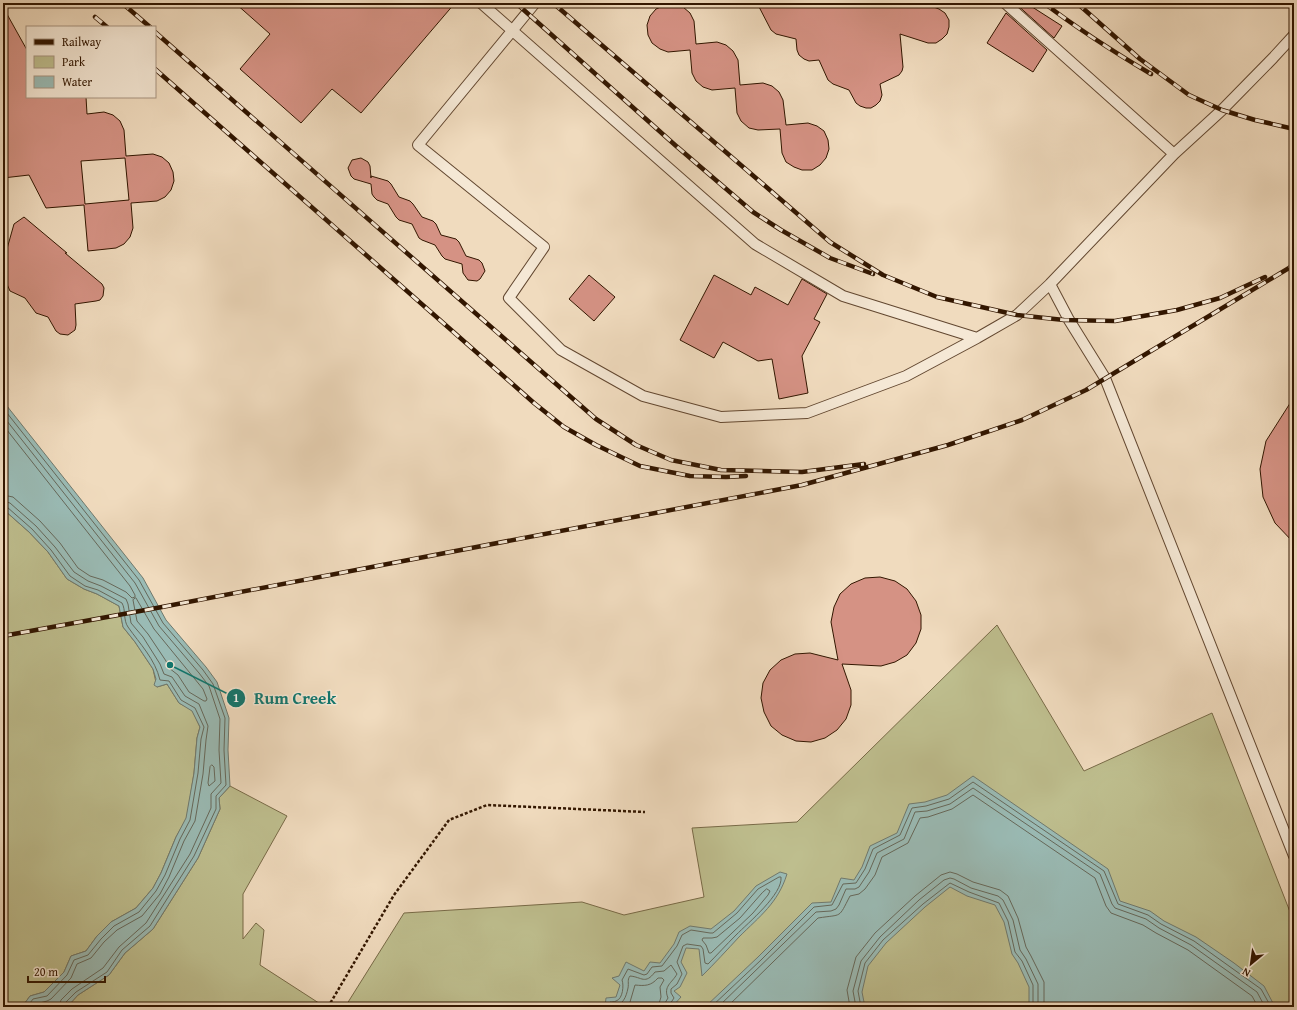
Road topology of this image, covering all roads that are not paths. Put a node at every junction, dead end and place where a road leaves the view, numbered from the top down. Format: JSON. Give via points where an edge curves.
{"nodes":[{"id":1,"x":481,"y":3,"type":"edge"},
{"id":2,"x":535,"y":3,"type":"edge"},
{"id":3,"x":1005,"y":3,"type":"edge"},
{"id":4,"x":512,"y":30,"type":"junction"},
{"id":5,"x":1294,"y":35,"type":"edge"},
{"id":6,"x":1174,"y":154,"type":"junction"},
{"id":7,"x":1050,"y":284,"type":"junction"},
{"id":8,"x":977,"y":338,"type":"junction"},
{"id":9,"x":1294,"y":856,"type":"edge"}],
"edges":[{"from":1,"to":4,"type":"lane"},
{"from":2,"to":4,"type":"lane"},
{"from":3,"to":6,"type":"lane"},
{"from":4,"to":8,"type":"lane","via":[[755,244],[843,296]]},
{"from":4,"to":8,"type":"lane","via":[[418,145],[544,247],[509,298],[561,350],[643,396],[721,417],[807,413],[906,376]]},
{"from":5,"to":6,"type":"lane","via":[[1222,110]]},
{"from":6,"to":7,"type":"lane"},
{"from":7,"to":8,"type":"lane","via":[[1017,315]]},
{"from":7,"to":9,"type":"lane","via":[[1105,378]]}]}
